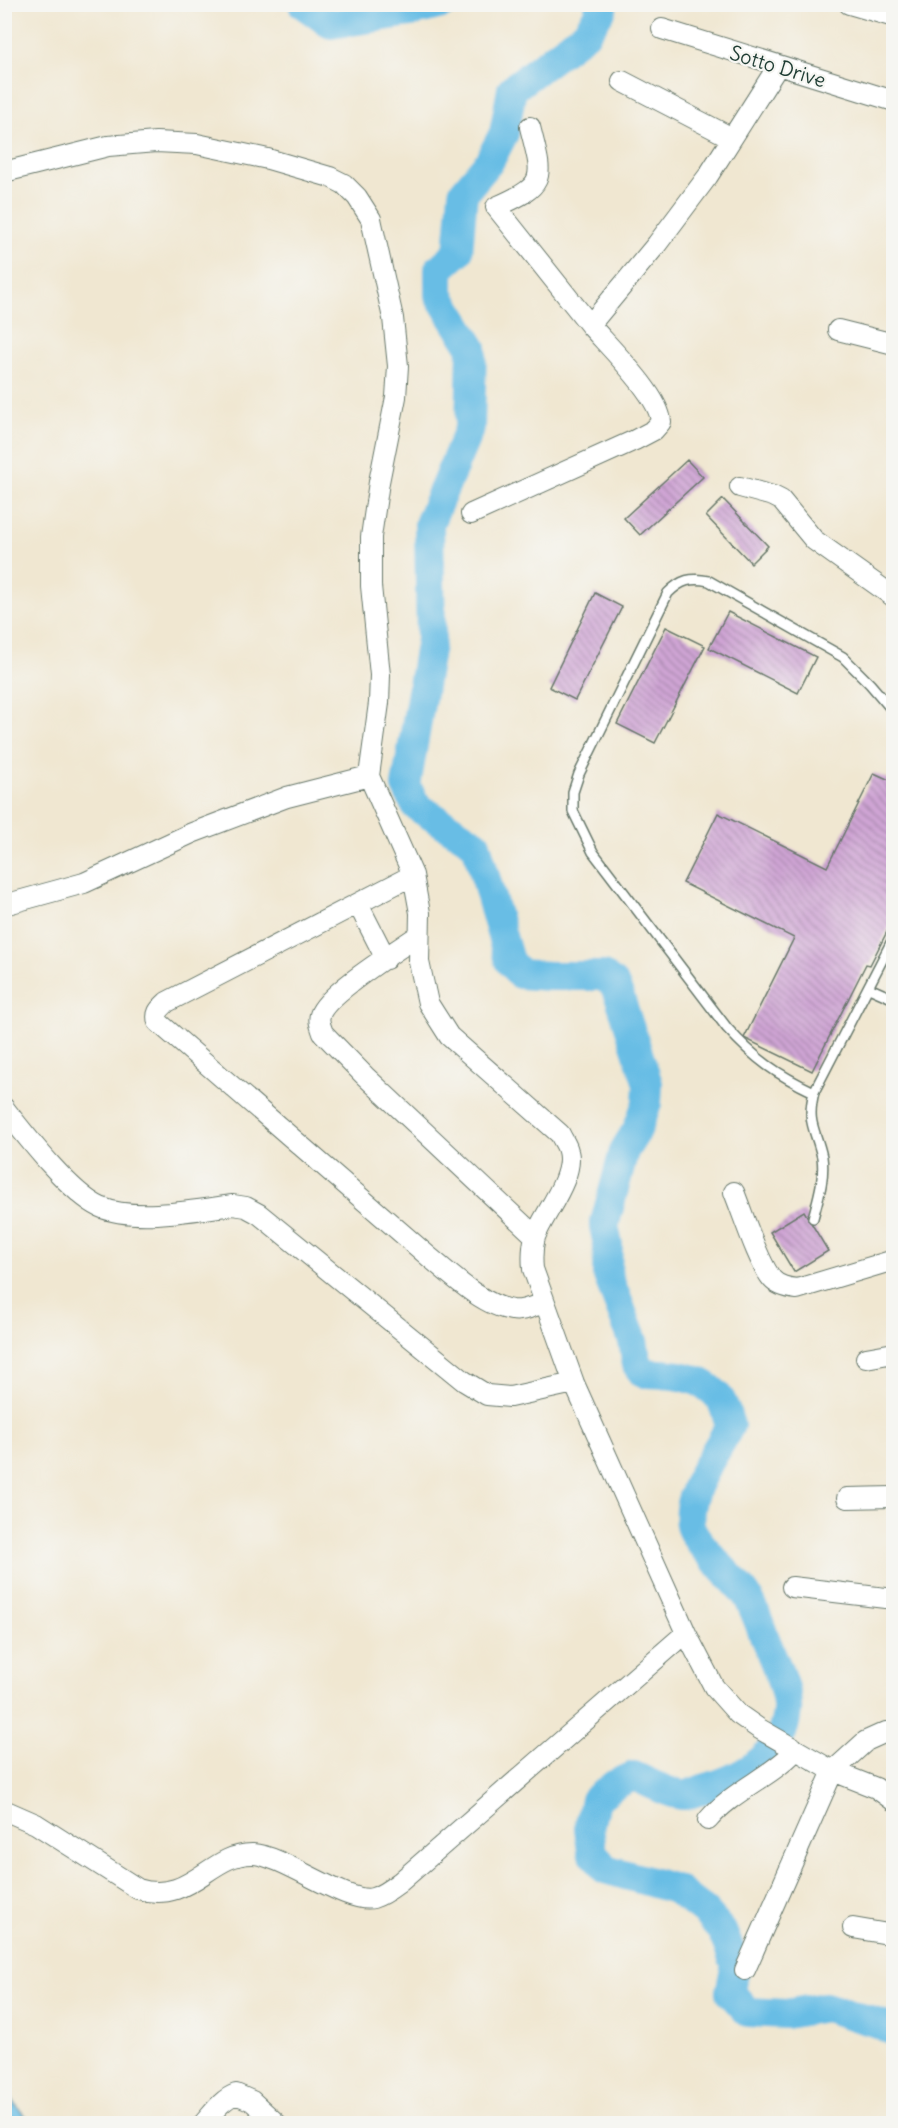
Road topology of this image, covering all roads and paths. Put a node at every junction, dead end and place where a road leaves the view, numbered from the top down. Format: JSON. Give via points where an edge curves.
{"nodes":[{"id":1,"x":849,"y":4,"type":"edge"},
{"id":2,"x":894,"y":17,"type":"edge"},
{"id":3,"x":662,"y":29,"type":"dead end"},
{"id":4,"x":778,"y":66,"type":"junction"},
{"id":5,"x":622,"y":81,"type":"dead end"},
{"id":6,"x":894,"y":101,"type":"edge"},
{"id":7,"x":530,"y":127,"type":"dead end"},
{"id":8,"x":732,"y":138,"type":"junction"},
{"id":9,"x":4,"y":172,"type":"edge"},
{"id":10,"x":590,"y":325,"type":"junction"},
{"id":11,"x":838,"y":330,"type":"dead end"},
{"id":12,"x":894,"y":344,"type":"edge"},
{"id":13,"x":740,"y":487,"type":"dead end"},
{"id":14,"x":471,"y":514,"type":"dead end"},
{"id":15,"x":894,"y":597,"type":"edge"},
{"id":16,"x":894,"y":712,"type":"edge"},
{"id":17,"x":369,"y":776,"type":"junction"},
{"id":18,"x":413,"y":875,"type":"junction"},
{"id":19,"x":358,"y":904,"type":"junction"},
{"id":20,"x":4,"y":905,"type":"edge"},
{"id":21,"x":419,"y":934,"type":"junction"},
{"id":22,"x":894,"y":937,"type":"edge"},
{"id":23,"x":386,"y":959,"type":"junction"},
{"id":24,"x":869,"y":988,"type":"junction"},
{"id":25,"x":894,"y":999,"type":"edge"},
{"id":26,"x":814,"y":1092,"type":"junction"},
{"id":27,"x":4,"y":1108,"type":"edge"},
{"id":28,"x":734,"y":1192,"type":"dead end"},
{"id":29,"x":813,"y":1218,"type":"dead end"},
{"id":30,"x":536,"y":1236,"type":"junction"},
{"id":31,"x":894,"y":1260,"type":"edge"},
{"id":32,"x":544,"y":1303,"type":"junction"},
{"id":33,"x":894,"y":1353,"type":"edge"},
{"id":34,"x":866,"y":1358,"type":"dead end"},
{"id":35,"x":574,"y":1383,"type":"junction"},
{"id":36,"x":894,"y":1497,"type":"edge"},
{"id":37,"x":847,"y":1498,"type":"dead end"},
{"id":38,"x":792,"y":1587,"type":"dead end"},
{"id":39,"x":894,"y":1599,"type":"edge"},
{"id":40,"x":686,"y":1633,"type":"junction"},
{"id":41,"x":894,"y":1733,"type":"edge"},
{"id":42,"x":788,"y":1746,"type":"junction"},
{"id":43,"x":833,"y":1771,"type":"junction"},
{"id":44,"x":894,"y":1801,"type":"edge"},
{"id":45,"x":4,"y":1810,"type":"edge"},
{"id":46,"x":708,"y":1820,"type":"dead end"},
{"id":47,"x":853,"y":1928,"type":"dead end"},
{"id":48,"x":894,"y":1935,"type":"edge"},
{"id":49,"x":745,"y":1970,"type":"dead end"},
{"id":50,"x":203,"y":2124,"type":"edge"},
{"id":51,"x":277,"y":2124,"type":"edge"}],
"edges":[{"from":1,"to":2,"type":"street"},
{"from":3,"to":4,"type":"street","name":"Sotto Drive"},
{"from":4,"to":6,"type":"street","name":"Sotto Drive"},
{"from":4,"to":8,"type":"street"},
{"from":5,"to":8,"type":"street"},
{"from":7,"to":10,"type":"street","via":[[540,168],[538,179],[519,196],[496,207]]},
{"from":8,"to":10,"type":"street","via":[[657,244]]},
{"from":9,"to":17,"type":"street","via":[[108,146],[197,144],[330,177],[357,197],[371,219],[393,318],[398,366],[371,537],[370,586],[380,685]]},
{"from":10,"to":14,"type":"street","via":[[653,398],[661,422],[635,440]]},
{"from":11,"to":12,"type":"street"},
{"from":13,"to":15,"type":"street","via":[[781,500],[814,540]]},
{"from":16,"to":26,"type":"lane","via":[[843,657],[709,581],[687,579],[668,593],[573,792],[573,811],[593,852],[727,1028],[765,1065]]},
{"from":17,"to":18,"type":"street"},
{"from":17,"to":20,"type":"street","via":[[287,797],[192,833],[84,883]]},
{"from":18,"to":19,"type":"street"},
{"from":18,"to":21,"type":"street"},
{"from":19,"to":23,"type":"street"},
{"from":19,"to":32,"type":"street","via":[[167,1002],[158,1010],[158,1022],[468,1288],[512,1311]]},
{"from":21,"to":23,"type":"street"},
{"from":21,"to":30,"type":"street","via":[[418,962],[428,1003],[449,1036],[560,1134],[569,1152],[560,1191]]},
{"from":22,"to":24,"type":"lane"},
{"from":23,"to":30,"type":"street","via":[[324,1006],[319,1024],[323,1033]]},
{"from":24,"to":25,"type":"lane"},
{"from":24,"to":26,"type":"lane"},
{"from":26,"to":29,"type":"lane","via":[[810,1110],[823,1173]]},
{"from":27,"to":35,"type":"street","via":[[74,1189],[101,1207],[151,1214],[233,1205],[259,1214],[464,1381],[487,1395],[510,1397]]},
{"from":28,"to":31,"type":"street","via":[[764,1266],[773,1280],[785,1287],[798,1289]]},
{"from":30,"to":32,"type":"street","via":[[533,1269]]},
{"from":32,"to":35,"type":"street"},
{"from":33,"to":34,"type":"street"},
{"from":35,"to":40,"type":"street"},
{"from":36,"to":37,"type":"street"},
{"from":38,"to":39,"type":"street"},
{"from":40,"to":42,"type":"street","via":[[714,1687],[738,1714]]},
{"from":40,"to":45,"type":"street","via":[[400,1882],[370,1899],[350,1895],[255,1854],[229,1860],[169,1892],[154,1893],[138,1888],[36,1824]]},
{"from":41,"to":43,"type":"street","via":[[886,1732],[866,1741]]},
{"from":42,"to":43,"type":"street"},
{"from":42,"to":46,"type":"street","via":[[785,1762],[718,1808]]},
{"from":43,"to":44,"type":"street","via":[[876,1788]]},
{"from":43,"to":49,"type":"street"},
{"from":47,"to":48,"type":"street"},
{"from":50,"to":51,"type":"street","via":[[229,2096],[236,2094]]}]}
